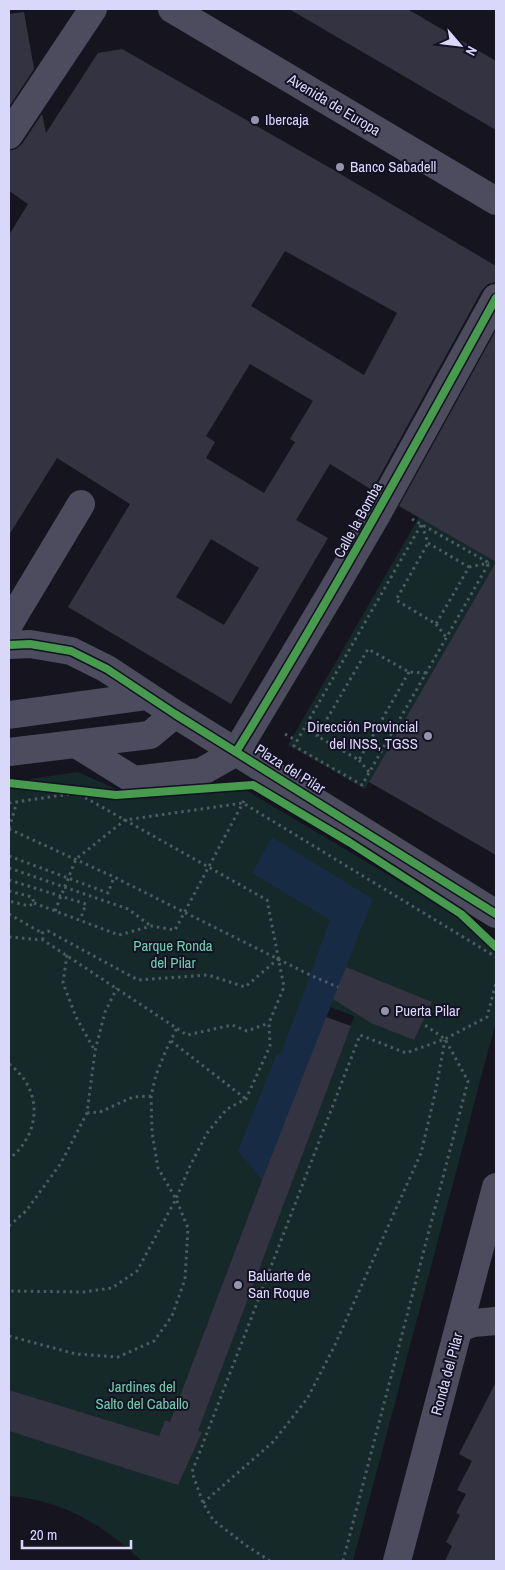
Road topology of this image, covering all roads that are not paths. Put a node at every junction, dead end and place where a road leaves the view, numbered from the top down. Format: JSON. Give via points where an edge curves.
{"nodes":[{"id":1,"x":93,"y":9,"type":"edge"},
{"id":2,"x":172,"y":9,"type":"edge"},
{"id":3,"x":9,"y":135,"type":"edge"},
{"id":4,"x":496,"y":201,"type":"edge"},
{"id":5,"x":496,"y":298,"type":"edge"},
{"id":6,"x":81,"y":504,"type":"dead end"},
{"id":7,"x":9,"y":624,"type":"edge"},
{"id":8,"x":9,"y":644,"type":"edge"},
{"id":9,"x":147,"y":696,"type":"junction"},
{"id":10,"x":175,"y":714,"type":"junction"},
{"id":11,"x":9,"y":715,"type":"edge"},
{"id":12,"x":76,"y":744,"type":"junction"},
{"id":13,"x":9,"y":752,"type":"edge"},
{"id":14,"x":236,"y":752,"type":"junction"},
{"id":15,"x":496,"y":914,"type":"edge"},
{"id":16,"x":496,"y":1186,"type":"edge"},
{"id":17,"x":496,"y":1321,"type":"edge"},
{"id":18,"x":459,"y":1328,"type":"junction"},
{"id":19,"x":397,"y":1561,"type":"edge"}],
"edges":[{"from":1,"to":3,"type":"street"},
{"from":2,"to":4,"type":"street","name":"Avenida de Europa"},
{"from":5,"to":14,"type":"street","name":"Calle la Bomba","via":[[330,596]]},
{"from":6,"to":7,"type":"street"},
{"from":8,"to":9,"type":"street","name":"Plaza del Pilar","via":[[72,651],[107,669]]},
{"from":9,"to":10,"type":"street","name":"Plaza del Pilar"},
{"from":9,"to":11,"type":"street"},
{"from":10,"to":12,"type":"street","via":[[150,735]]},
{"from":10,"to":14,"type":"street","name":"Plaza del Pilar"},
{"from":12,"to":13,"type":"street"},
{"from":12,"to":14,"type":"street","via":[[134,780],[201,772]]},
{"from":14,"to":15,"type":"street","name":"Plaza del Pilar"},
{"from":16,"to":18,"type":"street","name":"Ronda del Pilar"},
{"from":17,"to":18,"type":"street"},
{"from":18,"to":19,"type":"street","name":"Ronda del Pilar"}]}
